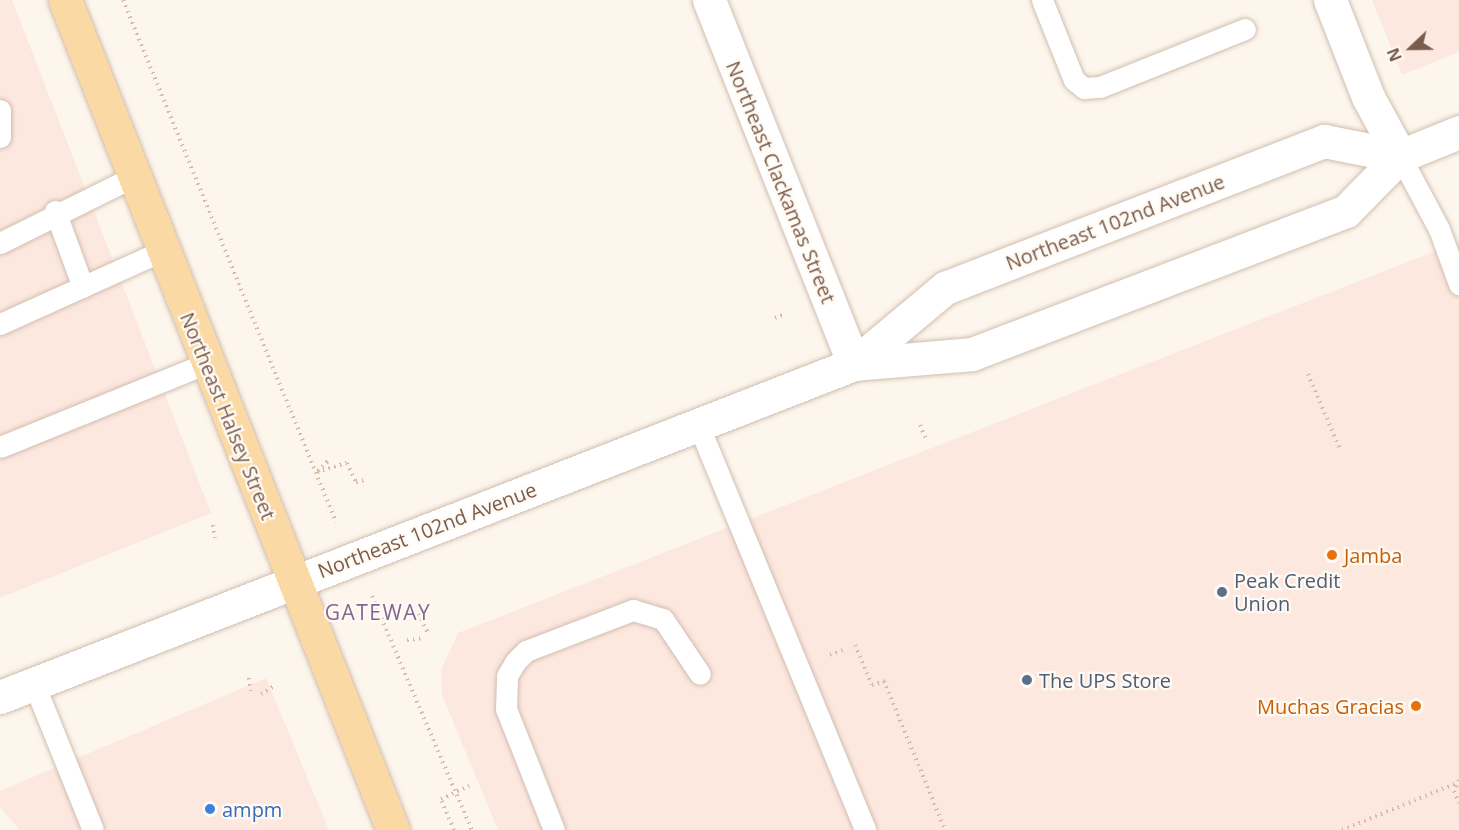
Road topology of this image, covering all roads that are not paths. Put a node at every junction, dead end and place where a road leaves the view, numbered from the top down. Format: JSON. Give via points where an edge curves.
{"nodes":[{"id":1,"x":65,"y":0,"type":"edge"},
{"id":2,"x":709,"y":0,"type":"edge"},
{"id":3,"x":1042,"y":0,"type":"edge"},
{"id":4,"x":1330,"y":0,"type":"edge"},
{"id":5,"x":1245,"y":29,"type":"dead end"},
{"id":6,"x":0,"y":110,"type":"edge"},
{"id":7,"x":1459,"y":132,"type":"edge"},
{"id":8,"x":0,"y":137,"type":"edge"},
{"id":9,"x":1400,"y":156,"type":"junction"},
{"id":10,"x":133,"y":177,"type":"junction"},
{"id":11,"x":54,"y":212,"type":"junction"},
{"id":12,"x":0,"y":243,"type":"edge"},
{"id":13,"x":162,"y":250,"type":"junction"},
{"id":14,"x":1459,"y":284,"type":"edge"},
{"id":15,"x":83,"y":287,"type":"junction"},
{"id":16,"x":0,"y":324,"type":"edge"},
{"id":17,"x":207,"y":363,"type":"junction"},
{"id":18,"x":854,"y":364,"type":"junction"},
{"id":19,"x":698,"y":424,"type":"junction"},
{"id":20,"x":0,"y":447,"type":"edge"},
{"id":21,"x":294,"y":582,"type":"junction"},
{"id":22,"x":700,"y":674,"type":"dead end"},
{"id":23,"x":34,"y":684,"type":"junction"},
{"id":24,"x":0,"y":697,"type":"edge"},
{"id":25,"x":93,"y":830,"type":"edge"},
{"id":26,"x":393,"y":830,"type":"edge"},
{"id":27,"x":554,"y":830,"type":"edge"},
{"id":28,"x":865,"y":830,"type":"edge"}],
"edges":[{"from":1,"to":10,"type":"main road","name":"Northeast Halsey Street"},
{"from":2,"to":18,"type":"main road","name":"Northeast Clackamas Street"},
{"from":3,"to":5,"type":"lane","via":[[1074,80],[1084,88],[1100,87]]},
{"from":4,"to":9,"type":"main road","via":[[1368,97]]},
{"from":6,"to":8,"type":"lane"},
{"from":7,"to":9,"type":"main road","name":"Northeast 102nd Avenue"},
{"from":9,"to":14,"type":"lane","via":[[1439,229]]},
{"from":9,"to":18,"type":"main road","name":"Northeast 102nd Avenue","via":[[1346,212],[972,354]]},
{"from":9,"to":18,"type":"main road","name":"Northeast 102nd Avenue","via":[[1324,141],[945,288]]},
{"from":10,"to":11,"type":"lane"},
{"from":10,"to":13,"type":"main road","name":"Northeast Halsey Street"},
{"from":11,"to":12,"type":"lane"},
{"from":11,"to":15,"type":"lane"},
{"from":13,"to":15,"type":"lane"},
{"from":13,"to":17,"type":"main road","name":"Northeast Halsey Street"},
{"from":15,"to":16,"type":"lane"},
{"from":17,"to":20,"type":"lane"},
{"from":17,"to":21,"type":"main road","name":"Northeast Halsey Street"},
{"from":18,"to":19,"type":"main road","name":"Northeast 102nd Avenue"},
{"from":19,"to":21,"type":"main road","name":"Northeast 102nd Avenue"},
{"from":19,"to":28,"type":"lane"},
{"from":21,"to":23,"type":"main road","name":"Northeast 102nd Avenue"},
{"from":21,"to":26,"type":"main road","name":"Northeast Halsey Street"},
{"from":22,"to":27,"type":"lane","via":[[663,619],[633,610],[526,651],[514,662],[505,684],[506,709]]},
{"from":23,"to":24,"type":"main road","name":"Northeast 102nd Avenue"},
{"from":23,"to":25,"type":"lane"}]}
